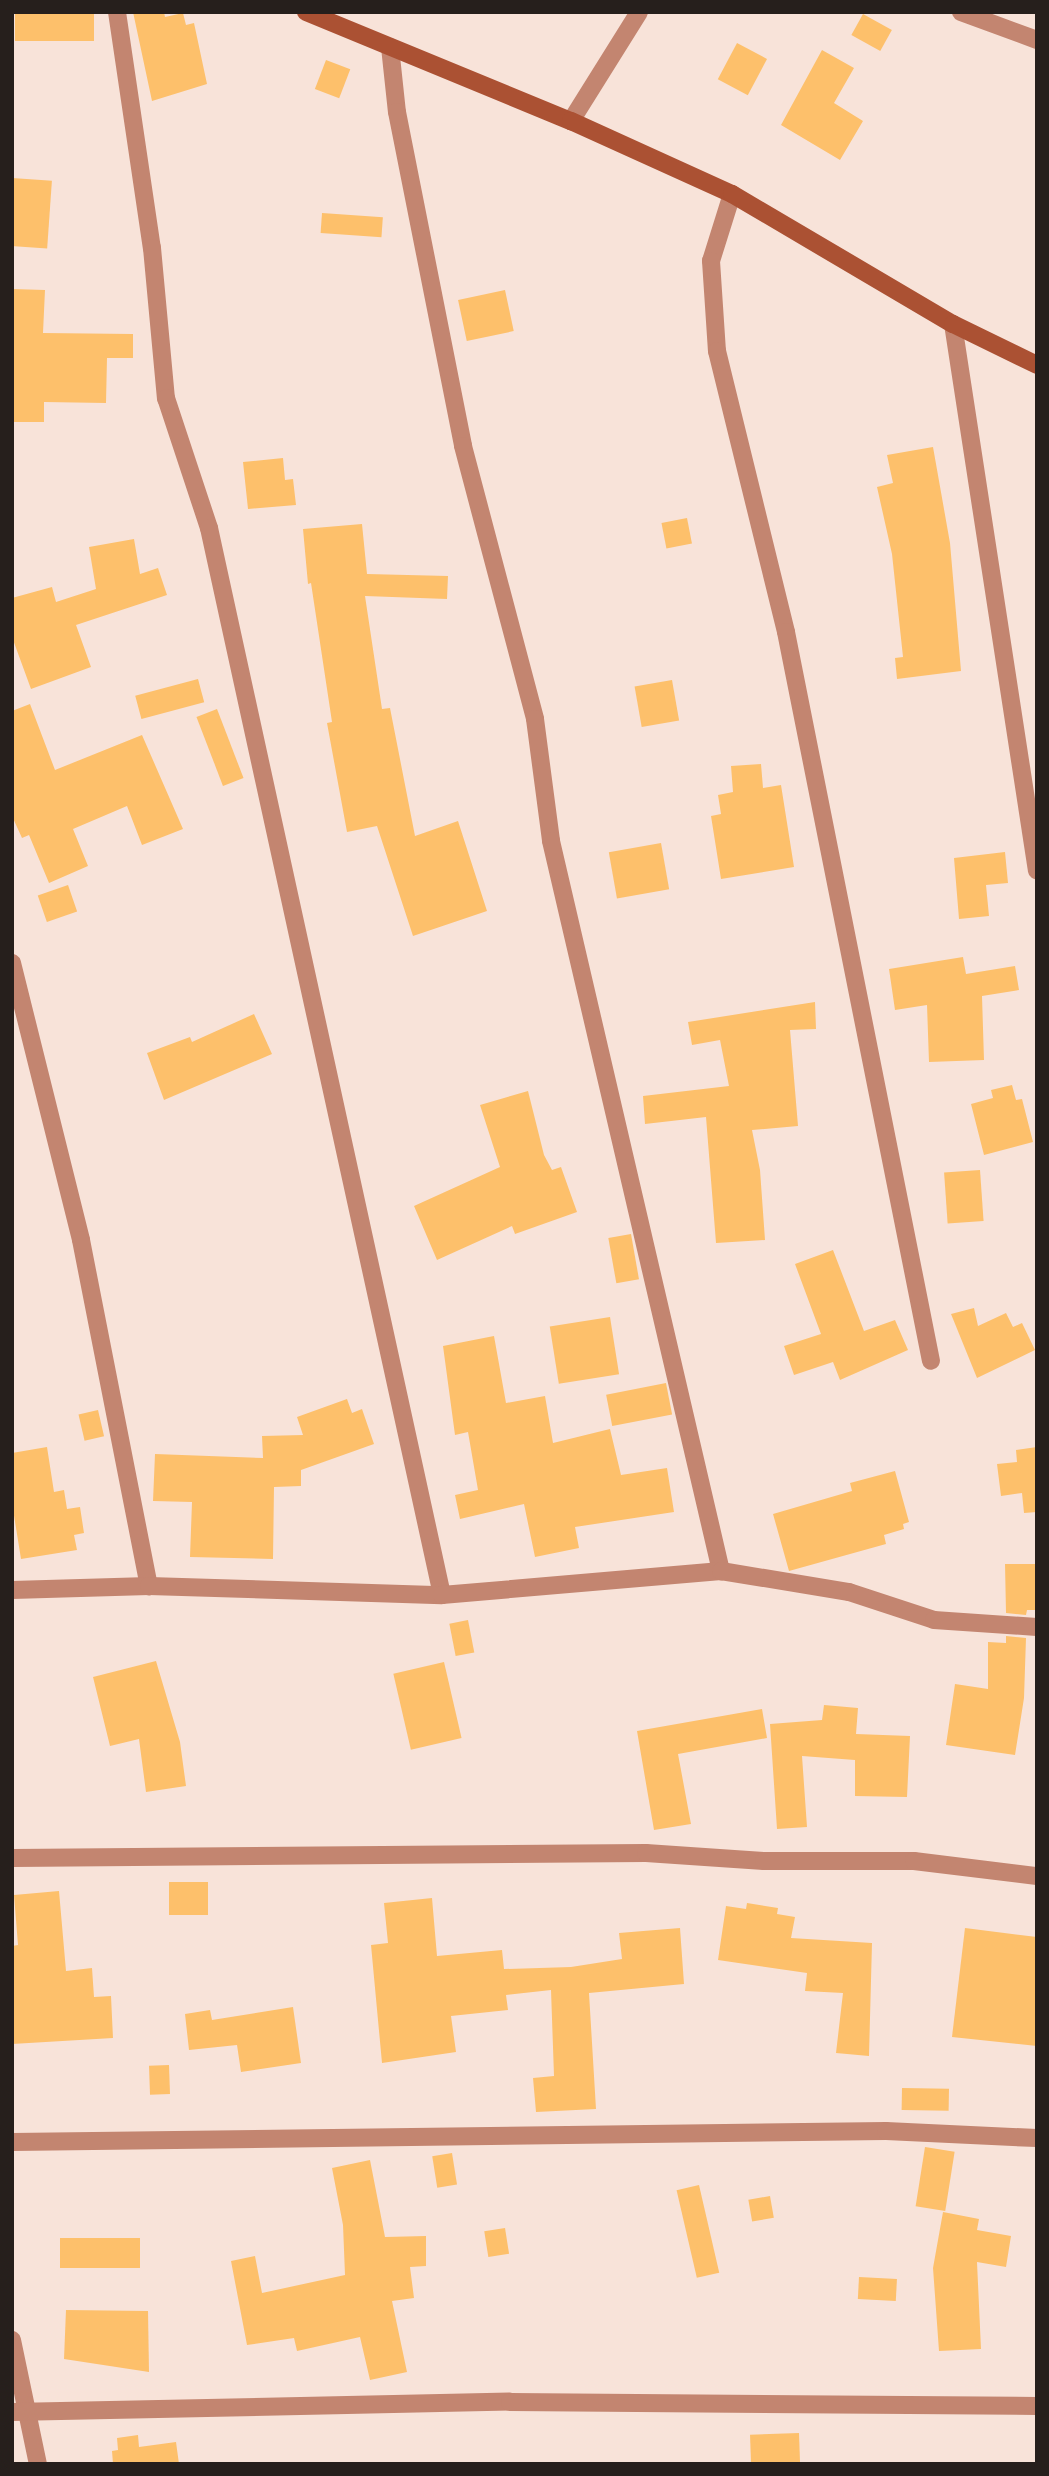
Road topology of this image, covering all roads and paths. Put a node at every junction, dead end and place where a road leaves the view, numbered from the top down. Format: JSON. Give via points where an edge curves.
{"nodes":[{"id":1,"x":117,"y":12,"type":"edge"},
{"id":2,"x":306,"y":12,"type":"edge"},
{"id":3,"x":639,"y":12,"type":"edge"},
{"id":4,"x":961,"y":12,"type":"edge"},
{"id":5,"x":1037,"y":40,"type":"edge"},
{"id":6,"x":390,"y":47,"type":"junction"},
{"id":7,"x":571,"y":121,"type":"junction"},
{"id":8,"x":732,"y":194,"type":"junction"},
{"id":9,"x":953,"y":324,"type":"junction"},
{"id":10,"x":1037,"y":365,"type":"edge"},
{"id":11,"x":1037,"y":871,"type":"edge"},
{"id":12,"x":12,"y":963,"type":"edge"},
{"id":13,"x":931,"y":1361,"type":"dead end"},
{"id":14,"x":721,"y":1571,"type":"junction"},
{"id":15,"x":149,"y":1586,"type":"junction"},
{"id":16,"x":12,"y":1590,"type":"edge"},
{"id":17,"x":442,"y":1595,"type":"junction"},
{"id":18,"x":1037,"y":1627,"type":"edge"},
{"id":19,"x":12,"y":1858,"type":"edge"},
{"id":20,"x":1037,"y":1876,"type":"edge"},
{"id":21,"x":1037,"y":2138,"type":"edge"},
{"id":22,"x":12,"y":2142,"type":"edge"},
{"id":23,"x":12,"y":2340,"type":"edge"},
{"id":24,"x":1037,"y":2406,"type":"edge"},
{"id":25,"x":20,"y":2413,"type":"edge"},
{"id":26,"x":38,"y":2464,"type":"edge"}],
"edges":[{"from":1,"to":17,"type":"street","via":[[152,248],[166,398],[208,528]]},
{"from":2,"to":6,"type":"street"},
{"from":3,"to":7,"type":"street"},
{"from":4,"to":5,"type":"street"},
{"from":6,"to":7,"type":"street"},
{"from":6,"to":14,"type":"street","via":[[397,112],[463,446],[535,719],[551,841]]},
{"from":7,"to":8,"type":"street"},
{"from":8,"to":9,"type":"street"},
{"from":8,"to":13,"type":"street","via":[[711,261],[716,351],[786,632]]},
{"from":9,"to":10,"type":"street"},
{"from":9,"to":11,"type":"street"},
{"from":12,"to":15,"type":"street","via":[[81,1240]]},
{"from":14,"to":17,"type":"street"},
{"from":14,"to":18,"type":"street","via":[[849,1592],[934,1620]]},
{"from":15,"to":16,"type":"street"},
{"from":15,"to":17,"type":"street"},
{"from":19,"to":20,"type":"street","via":[[646,1853],[764,1861],[914,1861]]},
{"from":21,"to":22,"type":"street","via":[[886,2131]]},
{"from":23,"to":25,"type":"street"},
{"from":24,"to":25,"type":"street","via":[[510,2402]]},
{"from":25,"to":26,"type":"street"}]}
